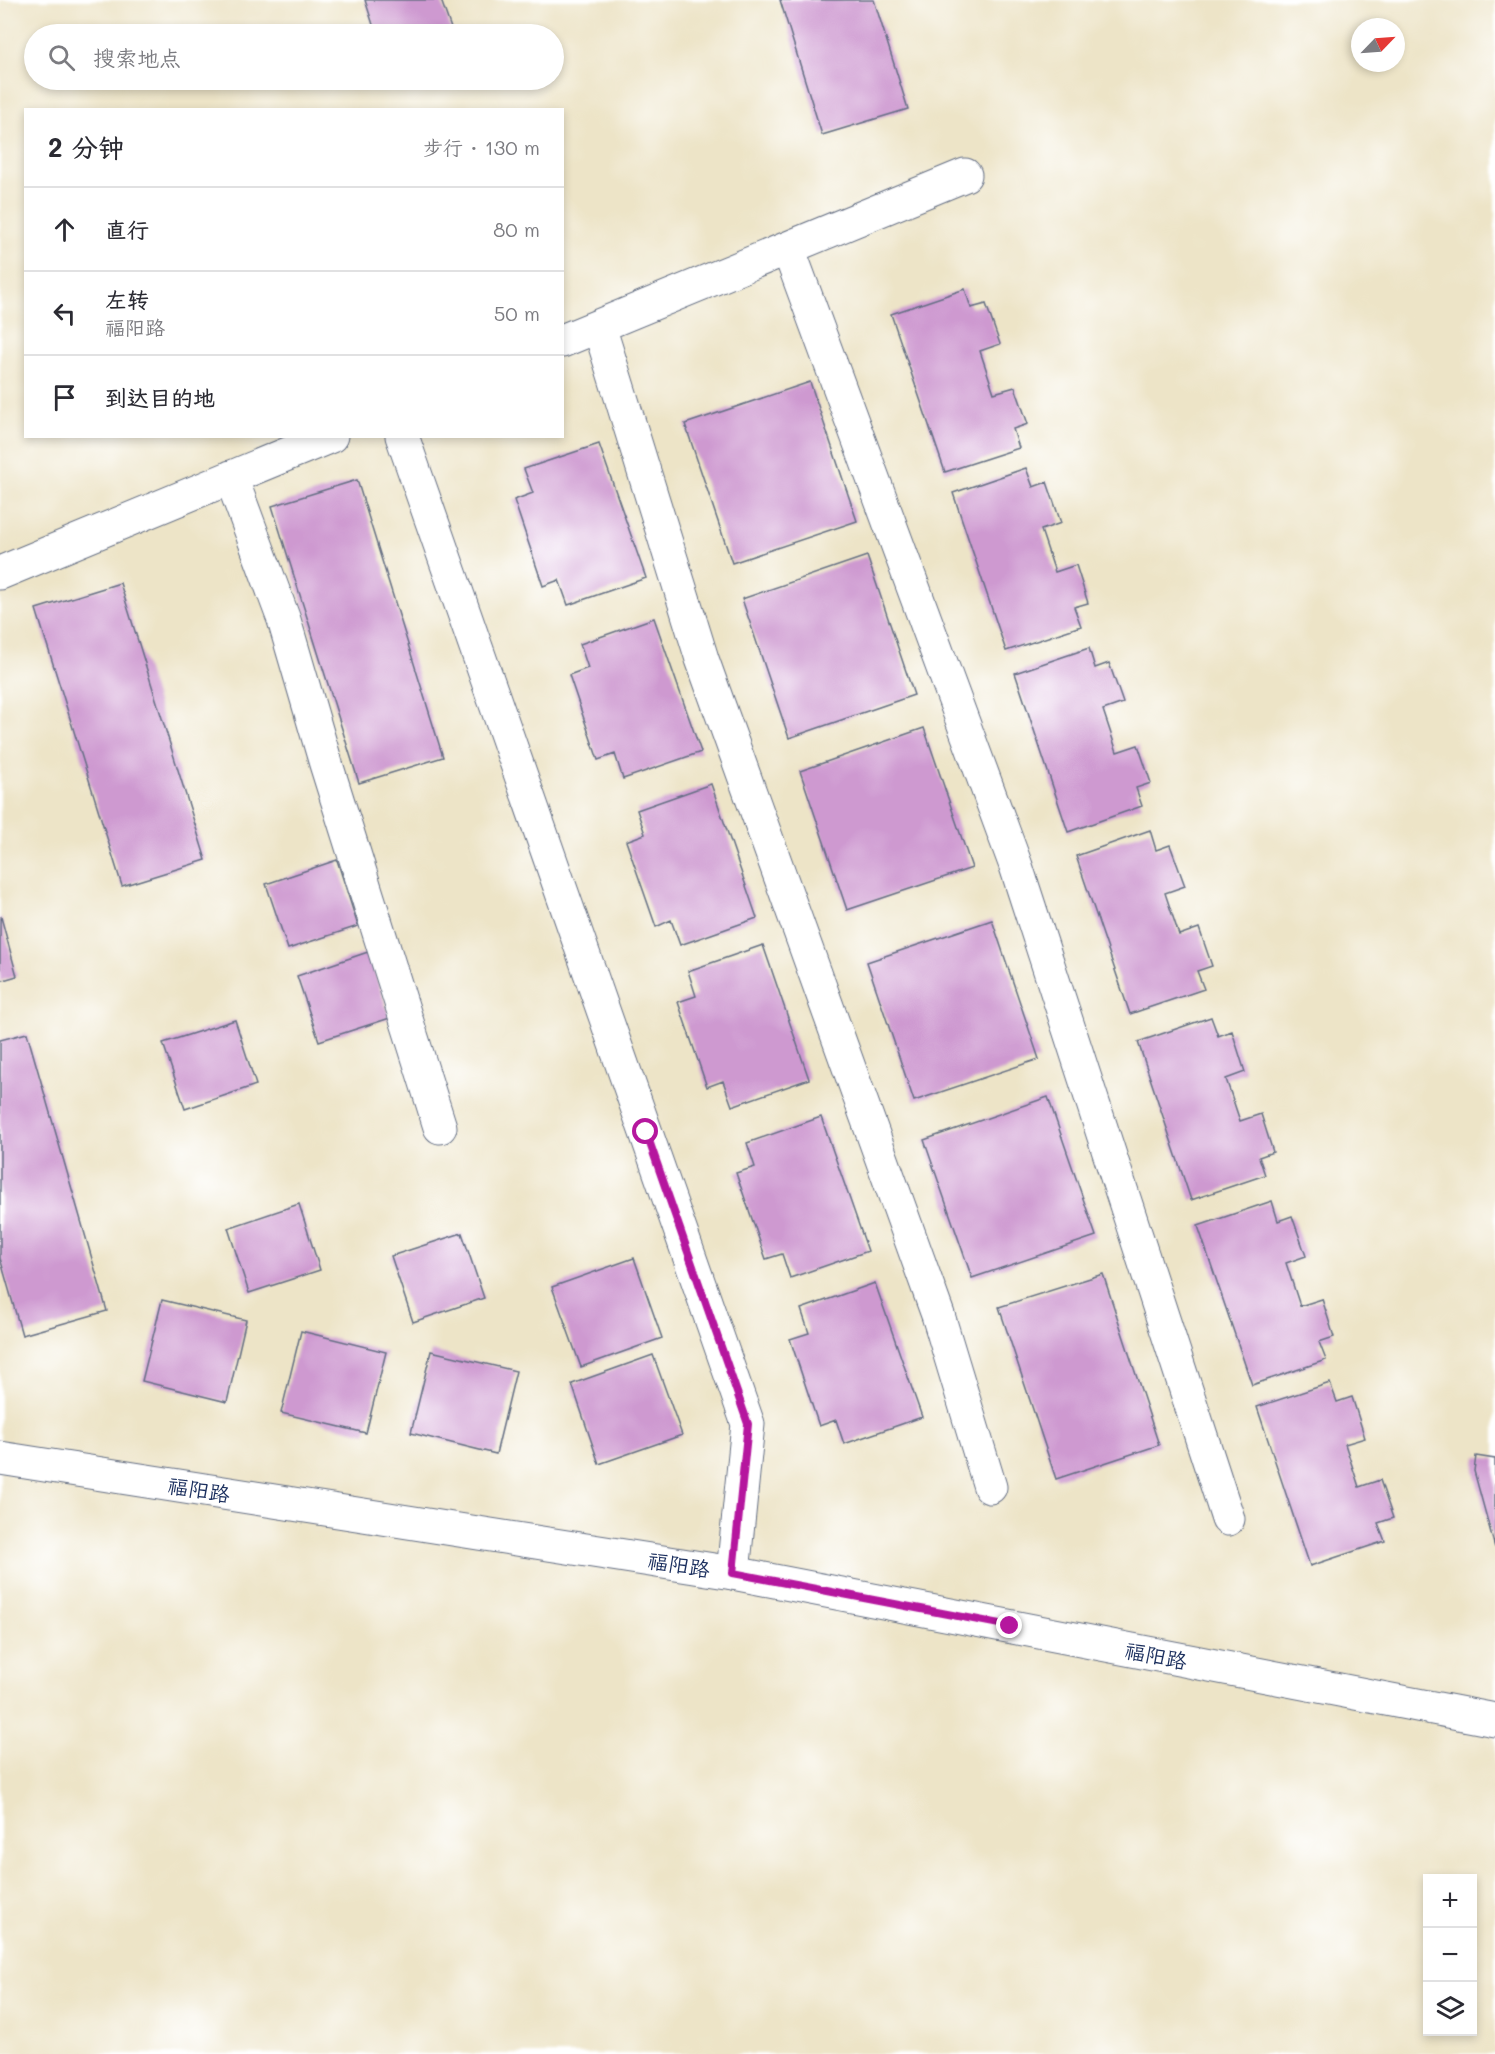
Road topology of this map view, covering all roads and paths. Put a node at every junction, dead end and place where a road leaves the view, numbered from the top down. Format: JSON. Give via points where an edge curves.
{"nodes":[{"id":1,"x":965,"y":175,"type":"dead end"},
{"id":2,"x":788,"y":248,"type":"junction"},
{"id":3,"x":599,"y":326,"type":"junction"},
{"id":4,"x":564,"y":340,"type":"edge"},
{"id":5,"x":326,"y":438,"type":"edge"},
{"id":6,"x":403,"y":438,"type":"edge"},
{"id":7,"x":231,"y":477,"type":"junction"},
{"id":8,"x":0,"y":573,"type":"edge"},
{"id":9,"x":440,"y":1127,"type":"dead end"},
{"id":10,"x":0,"y":1458,"type":"edge"},
{"id":11,"x":990,"y":1487,"type":"dead end"},
{"id":12,"x":1228,"y":1519,"type":"dead end"},
{"id":13,"x":733,"y":1573,"type":"junction"},
{"id":14,"x":1495,"y":1720,"type":"edge"}],
"edges":[{"from":1,"to":2,"type":"street"},
{"from":2,"to":3,"type":"street"},
{"from":2,"to":12,"type":"street","via":[[1016,866]]},
{"from":3,"to":4,"type":"street"},
{"from":3,"to":11,"type":"street","via":[[702,659],[938,1315]]},
{"from":5,"to":7,"type":"street"},
{"from":6,"to":13,"type":"street","via":[[748,1424]]},
{"from":7,"to":8,"type":"street"},
{"from":7,"to":9,"type":"street","via":[[284,620]]},
{"from":10,"to":13,"type":"street","name":"福阳路"},
{"from":13,"to":14,"type":"street","name":"福阳路"}]}
